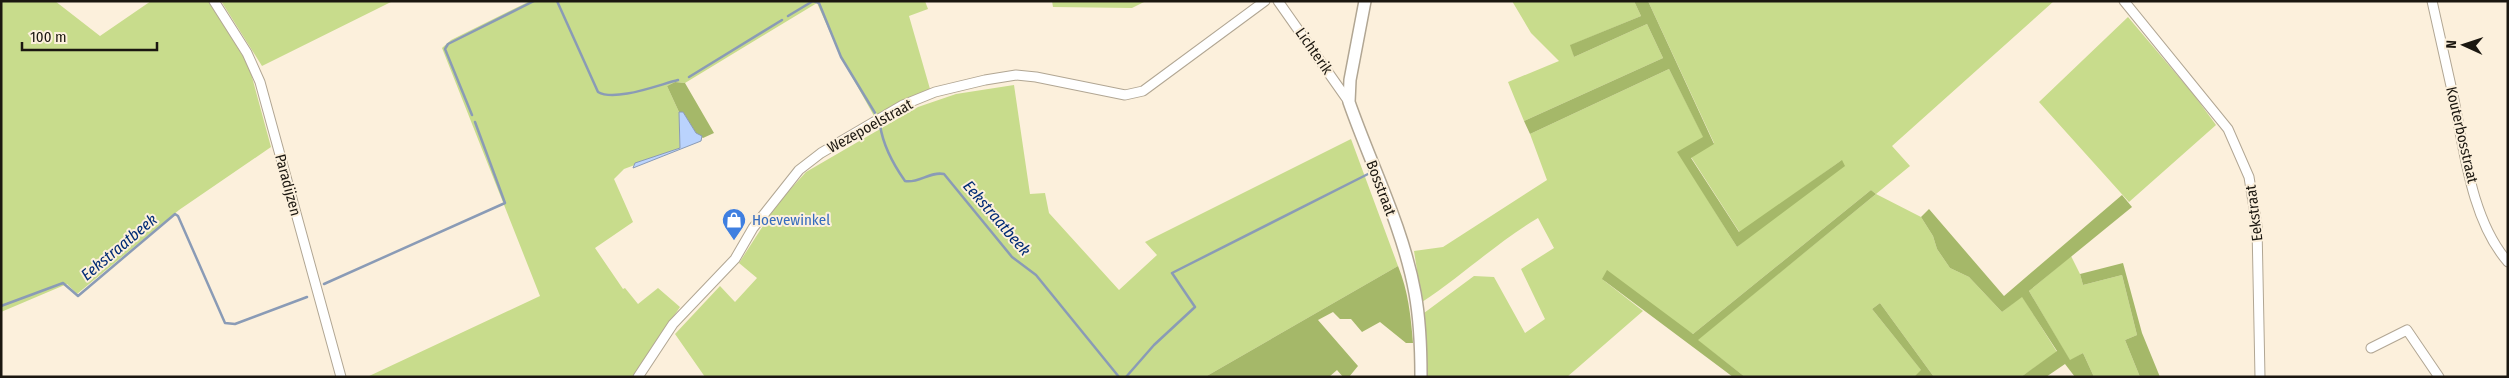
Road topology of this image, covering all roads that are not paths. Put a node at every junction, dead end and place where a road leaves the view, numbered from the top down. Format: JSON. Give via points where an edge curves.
{"nodes":[{"id":1,"x":214,"y":1,"type":"edge"},
{"id":2,"x":1266,"y":1,"type":"edge"},
{"id":3,"x":1278,"y":1,"type":"edge"},
{"id":4,"x":1365,"y":1,"type":"edge"},
{"id":5,"x":2124,"y":1,"type":"edge"},
{"id":6,"x":2432,"y":1,"type":"edge"},
{"id":7,"x":1349,"y":102,"type":"junction"},
{"id":8,"x":2508,"y":262,"type":"edge"},
{"id":9,"x":2371,"y":348,"type":"dead end"},
{"id":10,"x":341,"y":377,"type":"edge"},
{"id":11,"x":638,"y":377,"type":"edge"},
{"id":12,"x":1421,"y":377,"type":"edge"},
{"id":13,"x":2260,"y":377,"type":"edge"},
{"id":14,"x":2439,"y":377,"type":"edge"}],
"edges":[{"from":1,"to":10,"type":"street","name":"Paradijzen","via":[[247,53],[260,82]]},
{"from":2,"to":11,"type":"street","name":"Wezepoelstraat","via":[[1143,91],[1125,95],[1023,76],[985,80],[935,92],[903,105],[828,149],[799,170],[777,196],[735,259],[673,324]]},
{"from":3,"to":7,"type":"street","name":"Lichterik"},
{"from":4,"to":7,"type":"street","name":"Bosstraat"},
{"from":5,"to":13,"type":"street","name":"Eekstraat","via":[[2228,128],[2250,177],[2257,226]]},
{"from":6,"to":8,"type":"street","name":"Kouterbosstraat","via":[[2463,146],[2483,220]]},
{"from":7,"to":12,"type":"street","name":"Bosstraat","via":[[1401,242],[1415,293]]},
{"from":9,"to":14,"type":"street","via":[[2407,330]]}]}
